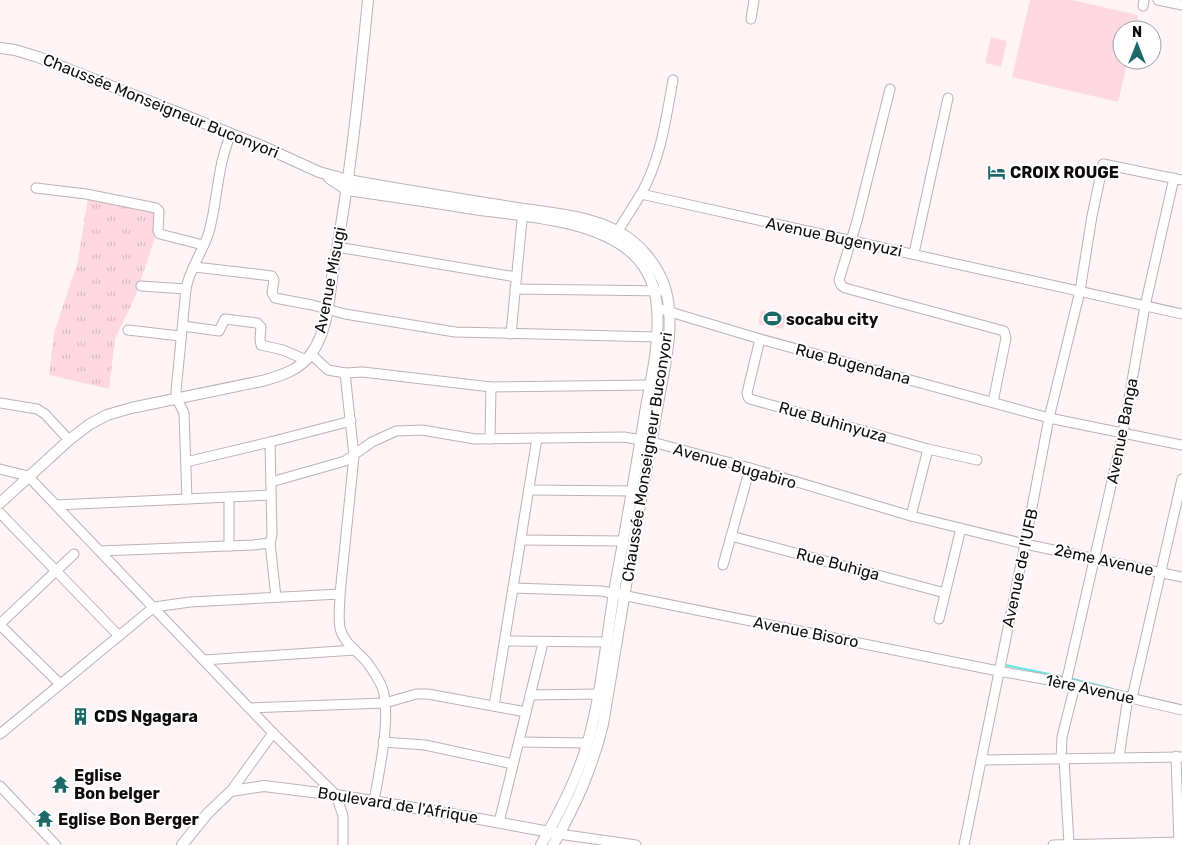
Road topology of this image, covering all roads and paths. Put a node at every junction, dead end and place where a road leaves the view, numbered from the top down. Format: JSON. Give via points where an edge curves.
{"nodes":[{"id":1,"x":368,"y":0,"type":"edge"},
{"id":2,"x":754,"y":0,"type":"edge"},
{"id":3,"x":1158,"y":0,"type":"edge"},
{"id":4,"x":1182,"y":5,"type":"edge"},
{"id":5,"x":751,"y":19,"type":"dead end"},
{"id":6,"x":0,"y":48,"type":"edge"},
{"id":7,"x":673,"y":80,"type":"dead end"},
{"id":8,"x":890,"y":89,"type":"dead end"},
{"id":9,"x":948,"y":98,"type":"dead end"},
{"id":10,"x":231,"y":134,"type":"junction"},
{"id":11,"x":1178,"y":179,"type":"edge"},
{"id":12,"x":347,"y":185,"type":"junction"},
{"id":13,"x":36,"y":188,"type":"dead end"},
{"id":14,"x":641,"y":194,"type":"junction"},
{"id":15,"x":523,"y":212,"type":"junction"},
{"id":16,"x":616,"y":235,"type":"junction"},
{"id":17,"x":850,"y":241,"type":"junction"},
{"id":18,"x":203,"y":245,"type":"junction"},
{"id":19,"x":338,"y":247,"type":"junction"},
{"id":20,"x":914,"y":253,"type":"junction"},
{"id":21,"x":195,"y":267,"type":"junction"},
{"id":22,"x":516,"y":277,"type":"junction"},
{"id":23,"x":140,"y":286,"type":"dead end"},
{"id":24,"x":186,"y":290,"type":"junction"},
{"id":25,"x":515,"y":290,"type":"junction"},
{"id":26,"x":655,"y":290,"type":"junction"},
{"id":27,"x":666,"y":291,"type":"junction"},
{"id":28,"x":1080,"y":291,"type":"junction"},
{"id":29,"x":1146,"y":306,"type":"junction"},
{"id":30,"x":658,"y":308,"type":"junction"},
{"id":31,"x":326,"y":310,"type":"junction"},
{"id":32,"x":669,"y":310,"type":"junction"},
{"id":33,"x":1182,"y":314,"type":"edge"},
{"id":34,"x":183,"y":326,"type":"junction"},
{"id":35,"x":128,"y":330,"type":"dead end"},
{"id":36,"x":511,"y":334,"type":"junction"},
{"id":37,"x":180,"y":336,"type":"junction"},
{"id":38,"x":657,"y":337,"type":"junction"},
{"id":39,"x":760,"y":339,"type":"junction"},
{"id":40,"x":308,"y":357,"type":"junction"},
{"id":41,"x":345,"y":373,"type":"junction"},
{"id":42,"x":650,"y":385,"type":"junction"},
{"id":43,"x":491,"y":387,"type":"junction"},
{"id":44,"x":177,"y":400,"type":"junction"},
{"id":45,"x":993,"y":402,"type":"junction"},
{"id":46,"x":0,"y":403,"type":"edge"},
{"id":47,"x":1049,"y":418,"type":"junction"},
{"id":48,"x":351,"y":421,"type":"junction"},
{"id":49,"x":1123,"y":433,"type":"junction"},
{"id":50,"x":537,"y":438,"type":"junction"},
{"id":51,"x":490,"y":439,"type":"junction"},
{"id":52,"x":69,"y":440,"type":"junction"},
{"id":53,"x":641,"y":440,"type":"junction"},
{"id":54,"x":270,"y":442,"type":"junction"},
{"id":55,"x":652,"y":442,"type":"junction"},
{"id":56,"x":1182,"y":445,"type":"edge"},
{"id":57,"x":928,"y":449,"type":"junction"},
{"id":58,"x":354,"y":456,"type":"junction"},
{"id":59,"x":977,"y":460,"type":"dead end"},
{"id":60,"x":186,"y":462,"type":"junction"},
{"id":61,"x":750,"y":468,"type":"junction"},
{"id":62,"x":0,"y":469,"type":"edge"},
{"id":63,"x":28,"y":476,"type":"junction"},
{"id":64,"x":1182,"y":479,"type":"edge"},
{"id":65,"x":271,"y":482,"type":"junction"},
{"id":66,"x":529,"y":490,"type":"junction"},
{"id":67,"x":632,"y":491,"type":"junction"},
{"id":68,"x":271,"y":496,"type":"junction"},
{"id":69,"x":229,"y":497,"type":"junction"},
{"id":70,"x":187,"y":499,"type":"junction"},
{"id":71,"x":0,"y":503,"type":"edge"},
{"id":72,"x":56,"y":505,"type":"junction"},
{"id":73,"x":0,"y":513,"type":"edge"},
{"id":74,"x":910,"y":516,"type":"junction"},
{"id":75,"x":961,"y":528,"type":"junction"},
{"id":76,"x":731,"y":536,"type":"junction"},
{"id":77,"x":521,"y":540,"type":"junction"},
{"id":78,"x":623,"y":541,"type":"junction"},
{"id":79,"x":270,"y":543,"type":"junction"},
{"id":80,"x":1025,"y":544,"type":"junction"},
{"id":81,"x":229,"y":546,"type":"junction"},
{"id":82,"x":100,"y":551,"type":"junction"},
{"id":83,"x":74,"y":554,"type":"dead end"},
{"id":84,"x":1094,"y":558,"type":"junction"},
{"id":85,"x":722,"y":566,"type":"dead end"},
{"id":86,"x":56,"y":571,"type":"junction"},
{"id":87,"x":1161,"y":572,"type":"junction"},
{"id":88,"x":1182,"y":577,"type":"edge"},
{"id":89,"x":513,"y":588,"type":"junction"},
{"id":90,"x":614,"y":593,"type":"junction"},
{"id":91,"x":945,"y":593,"type":"junction"},
{"id":92,"x":340,"y":594,"type":"junction"},
{"id":93,"x":625,"y":595,"type":"junction"},
{"id":94,"x":276,"y":597,"type":"junction"},
{"id":95,"x":154,"y":607,"type":"junction"},
{"id":96,"x":939,"y":619,"type":"dead end"},
{"id":97,"x":0,"y":624,"type":"edge"},
{"id":98,"x":119,"y":636,"type":"junction"},
{"id":99,"x":505,"y":641,"type":"junction"},
{"id":100,"x":606,"y":642,"type":"junction"},
{"id":101,"x":543,"y":643,"type":"junction"},
{"id":102,"x":355,"y":650,"type":"junction"},
{"id":103,"x":204,"y":660,"type":"junction"},
{"id":104,"x":998,"y":671,"type":"junction"},
{"id":105,"x":60,"y":684,"type":"junction"},
{"id":106,"x":1071,"y":684,"type":"junction"},
{"id":107,"x":598,"y":694,"type":"junction"},
{"id":108,"x":530,"y":695,"type":"junction"},
{"id":109,"x":1130,"y":697,"type":"junction"},
{"id":110,"x":385,"y":703,"type":"junction"},
{"id":111,"x":494,"y":706,"type":"junction"},
{"id":112,"x":250,"y":708,"type":"junction"},
{"id":113,"x":1182,"y":710,"type":"edge"},
{"id":114,"x":526,"y":712,"type":"junction"},
{"id":115,"x":273,"y":733,"type":"junction"},
{"id":116,"x":0,"y":734,"type":"edge"},
{"id":117,"x":383,"y":742,"type":"junction"},
{"id":118,"x":519,"y":742,"type":"junction"},
{"id":119,"x":587,"y":743,"type":"junction"},
{"id":120,"x":1179,"y":756,"type":"edge"},
{"id":121,"x":1119,"y":757,"type":"junction"},
{"id":122,"x":1063,"y":759,"type":"junction"},
{"id":123,"x":981,"y":760,"type":"junction"},
{"id":124,"x":513,"y":764,"type":"junction"},
{"id":125,"x":0,"y":786,"type":"edge"},
{"id":126,"x":231,"y":790,"type":"junction"},
{"id":127,"x":336,"y":795,"type":"junction"},
{"id":128,"x":374,"y":801,"type":"junction"},
{"id":129,"x":499,"y":822,"type":"junction"},
{"id":130,"x":549,"y":832,"type":"junction"},
{"id":131,"x":559,"y":834,"type":"junction"},
{"id":132,"x":1181,"y":842,"type":"edge"},
{"id":133,"x":1069,"y":844,"type":"edge"},
{"id":134,"x":56,"y":845,"type":"edge"},
{"id":135,"x":182,"y":845,"type":"edge"},
{"id":136,"x":343,"y":845,"type":"edge"},
{"id":137,"x":541,"y":845,"type":"edge"},
{"id":138,"x":553,"y":845,"type":"edge"},
{"id":139,"x":636,"y":845,"type":"edge"},
{"id":140,"x":964,"y":845,"type":"edge"},
{"id":141,"x":1053,"y":845,"type":"edge"},
{"id":142,"x":1081,"y":845,"type":"edge"}],
"edges":[{"from":1,"to":12,"type":"street","name":"Avenue Misugi"},
{"from":2,"to":5,"type":"street"},
{"from":3,"to":4,"type":"street"},
{"from":6,"to":10,"type":"street","name":"Chaussée Monseigneur Buconyori","via":[[38,56]]},
{"from":7,"to":14,"type":"street","via":[[659,150]]},
{"from":8,"to":17,"type":"street"},
{"from":9,"to":20,"type":"street"},
{"from":10,"to":12,"type":"street","name":"Chaussée Monseigneur Buconyori"},
{"from":10,"to":18,"type":"street","via":[[223,154],[210,227]]},
{"from":11,"to":28,"type":"street","name":"Avenue de l'UFB","via":[[1103,164]]},
{"from":11,"to":29,"type":"street","name":"Avenue Banga"},
{"from":12,"to":15,"type":"street","name":"Chaussée Monseigneur Buconyori"},
{"from":12,"to":19,"type":"street","name":"Avenue Misugi"},
{"from":13,"to":18,"type":"street","via":[[156,208],[159,211],[160,234]]},
{"from":14,"to":16,"type":"street"},
{"from":14,"to":17,"type":"street","name":"Avenue Bugenyuzi"},
{"from":15,"to":16,"type":"street","name":"Chaussée Monseigneur Buconyori"},
{"from":15,"to":22,"type":"street"},
{"from":16,"to":26,"type":"street","name":"Chaussée Monseigneur Buconyori","via":[[642,263]]},
{"from":16,"to":27,"type":"street","name":"Chaussée Monseigneur Buconyori","via":[[641,249],[652,261]]},
{"from":17,"to":20,"type":"street","name":"Avenue Bugenyuzi"},
{"from":17,"to":45,"type":"street","via":[[839,280],[845,288],[1004,332],[1006,338]]},
{"from":18,"to":21,"type":"street"},
{"from":19,"to":22,"type":"street"},
{"from":19,"to":31,"type":"street","name":"Avenue Misugi"},
{"from":20,"to":28,"type":"street","name":"Avenue Bugenyuzi"},
{"from":21,"to":24,"type":"street"},
{"from":21,"to":31,"type":"street","via":[[272,276],[275,298]]},
{"from":22,"to":25,"type":"street"},
{"from":23,"to":24,"type":"street"},
{"from":24,"to":34,"type":"street"},
{"from":25,"to":26,"type":"street"},
{"from":25,"to":36,"type":"street"},
{"from":26,"to":27,"type":"street"},
{"from":26,"to":30,"type":"street","name":"Chaussée Monseigneur Buconyori"},
{"from":27,"to":32,"type":"street","name":"Chaussée Monseigneur Buconyori"},
{"from":28,"to":29,"type":"street","name":"Avenue Bugenyuzi"},
{"from":28,"to":47,"type":"street","name":"Avenue de l'UFB"},
{"from":29,"to":33,"type":"street","name":"Avenue Bugenyuzi"},
{"from":29,"to":49,"type":"street","name":"Avenue Banga"},
{"from":30,"to":32,"type":"street","name":"Rue Bugendana"},
{"from":30,"to":38,"type":"street","name":"Chaussée Monseigneur Buconyori"},
{"from":31,"to":36,"type":"street","via":[[429,329]]},
{"from":31,"to":40,"type":"street","name":"Avenue Misugi","via":[[322,333]]},
{"from":32,"to":39,"type":"street","name":"Rue Bugendana"},
{"from":32,"to":55,"type":"street","name":"Chaussée Monseigneur Buconyori","via":[[666,359]]},
{"from":34,"to":37,"type":"street"},
{"from":34,"to":40,"type":"street","via":[[219,332],[225,319],[257,323],[261,327],[261,345]]},
{"from":35,"to":37,"type":"street"},
{"from":36,"to":38,"type":"street"},
{"from":37,"to":44,"type":"street"},
{"from":38,"to":42,"type":"street","name":"Chaussée Monseigneur Buconyori"},
{"from":39,"to":45,"type":"street","name":"Rue Bugendana"},
{"from":39,"to":57,"type":"street","name":"Rue Buhinyuza","via":[[748,397]]},
{"from":40,"to":41,"type":"street","via":[[328,370]]},
{"from":40,"to":44,"type":"street","via":[[282,375]]},
{"from":41,"to":43,"type":"street","via":[[363,372]]},
{"from":41,"to":48,"type":"street"},
{"from":42,"to":43,"type":"street"},
{"from":42,"to":53,"type":"street","name":"Chaussée Monseigneur Buconyori"},
{"from":43,"to":51,"type":"street"},
{"from":44,"to":52,"type":"street","via":[[107,415]]},
{"from":44,"to":60,"type":"street","via":[[184,413]]},
{"from":45,"to":47,"type":"street","name":"Rue Bugendana"},
{"from":46,"to":52,"type":"street","via":[[37,409]]},
{"from":47,"to":49,"type":"street","name":"Rue Bugendana"},
{"from":47,"to":80,"type":"street","name":"Avenue de l'UFB"},
{"from":48,"to":54,"type":"street"},
{"from":48,"to":58,"type":"street"},
{"from":49,"to":56,"type":"street","name":"Rue Bugendana"},
{"from":49,"to":84,"type":"street","name":"Avenue Banga"},
{"from":50,"to":51,"type":"street","name":"Avenue Bugabiro"},
{"from":50,"to":53,"type":"street","name":"Avenue Bugabiro","via":[[610,436]]},
{"from":50,"to":66,"type":"street"},
{"from":51,"to":58,"type":"street","name":"Avenue Bugabiro","via":[[422,430],[396,431],[372,442]]},
{"from":52,"to":63,"type":"street"},
{"from":53,"to":55,"type":"street","name":"Avenue Bugabiro"},
{"from":53,"to":67,"type":"street","name":"Chaussée Monseigneur Buconyori"},
{"from":54,"to":60,"type":"street"},
{"from":54,"to":65,"type":"street"},
{"from":55,"to":61,"type":"street","name":"Avenue Bugabiro"},
{"from":55,"to":93,"type":"street","name":"Chaussée Monseigneur Buconyori"},
{"from":57,"to":59,"type":"street","name":"Rue Buhinyuza"},
{"from":57,"to":74,"type":"street"},
{"from":58,"to":65,"type":"street","name":"Avenue Bugabiro"},
{"from":58,"to":92,"type":"street"},
{"from":60,"to":70,"type":"street"},
{"from":61,"to":74,"type":"street","name":"Avenue Bugabiro"},
{"from":61,"to":76,"type":"street"},
{"from":62,"to":63,"type":"street"},
{"from":63,"to":71,"type":"street"},
{"from":63,"to":72,"type":"street"},
{"from":64,"to":87,"type":"street"},
{"from":65,"to":68,"type":"street"},
{"from":66,"to":67,"type":"street"},
{"from":66,"to":77,"type":"street"},
{"from":67,"to":78,"type":"street","name":"Chaussée Monseigneur Buconyori"},
{"from":68,"to":69,"type":"street"},
{"from":68,"to":79,"type":"street"},
{"from":69,"to":70,"type":"street"},
{"from":69,"to":81,"type":"street"},
{"from":70,"to":72,"type":"street"},
{"from":72,"to":82,"type":"street"},
{"from":73,"to":86,"type":"street"},
{"from":74,"to":75,"type":"street","name":"Avenue Bugabiro"},
{"from":75,"to":80,"type":"street","name":"Avenue Bugabiro"},
{"from":75,"to":91,"type":"street"},
{"from":76,"to":85,"type":"street"},
{"from":76,"to":91,"type":"street","name":"Rue Buhiga"},
{"from":77,"to":78,"type":"street"},
{"from":77,"to":89,"type":"street"},
{"from":78,"to":90,"type":"street","name":"Chaussée Monseigneur Buconyori"},
{"from":79,"to":81,"type":"street"},
{"from":79,"to":94,"type":"street"},
{"from":80,"to":84,"type":"street","name":"2ème Avenue"},
{"from":80,"to":104,"type":"street","name":"Avenue de l'UFB"},
{"from":81,"to":82,"type":"street"},
{"from":82,"to":95,"type":"street"},
{"from":83,"to":86,"type":"street"},
{"from":84,"to":87,"type":"street","name":"2ème Avenue"},
{"from":84,"to":106,"type":"street","name":"Avenue Banga"},
{"from":86,"to":97,"type":"street"},
{"from":86,"to":98,"type":"street"},
{"from":87,"to":88,"type":"street","name":"2ème Avenue"},
{"from":87,"to":109,"type":"street"},
{"from":89,"to":90,"type":"street","name":"Avenue Bisoro","via":[[586,589]]},
{"from":89,"to":99,"type":"street"},
{"from":90,"to":93,"type":"street","name":"Avenue Bisoro"},
{"from":90,"to":100,"type":"street","name":"Chaussée Monseigneur Buconyori"},
{"from":91,"to":96,"type":"street"},
{"from":92,"to":94,"type":"street"},
{"from":92,"to":102,"type":"street","via":[[340,629]]},
{"from":93,"to":104,"type":"street","name":"Avenue Bisoro"},
{"from":93,"to":131,"type":"street","name":"Chaussée Monseigneur Buconyori","via":[[597,750],[580,794]]},
{"from":94,"to":95,"type":"street"},
{"from":95,"to":98,"type":"street"},
{"from":95,"to":103,"type":"street"},
{"from":97,"to":105,"type":"street"},
{"from":98,"to":105,"type":"street"},
{"from":99,"to":101,"type":"street"},
{"from":99,"to":111,"type":"street"},
{"from":100,"to":101,"type":"street"},
{"from":100,"to":107,"type":"street","name":"Chaussée Monseigneur Buconyori"},
{"from":101,"to":108,"type":"street"},
{"from":102,"to":103,"type":"street"},
{"from":102,"to":110,"type":"street","via":[[377,678]]},
{"from":103,"to":112,"type":"street"},
{"from":104,"to":106,"type":"street","name":"1ère Avenue"},
{"from":104,"to":123,"type":"street","name":"Avenue de l'UFB"},
{"from":105,"to":116,"type":"street"},
{"from":106,"to":109,"type":"street","name":"1ère Avenue"},
{"from":106,"to":122,"type":"street","name":"Avenue Banga","via":[[1062,737]]},
{"from":107,"to":108,"type":"street"},
{"from":107,"to":119,"type":"street","name":"Chaussée Monseigneur Buconyori"},
{"from":108,"to":114,"type":"street"},
{"from":109,"to":113,"type":"street","name":"1ère Avenue"},
{"from":109,"to":121,"type":"street"},
{"from":110,"to":111,"type":"street","via":[[428,694]]},
{"from":110,"to":112,"type":"street"},
{"from":110,"to":117,"type":"street"},
{"from":111,"to":114,"type":"street"},
{"from":112,"to":115,"type":"street"},
{"from":114,"to":118,"type":"street"},
{"from":115,"to":126,"type":"street"},
{"from":115,"to":127,"type":"street"},
{"from":117,"to":124,"type":"street","via":[[426,745]]},
{"from":117,"to":128,"type":"street"},
{"from":118,"to":119,"type":"street"},
{"from":118,"to":124,"type":"street"},
{"from":119,"to":130,"type":"street","name":"Chaussée Monseigneur Buconyori","via":[[578,773]]},
{"from":120,"to":121,"type":"street"},
{"from":120,"to":132,"type":"street"},
{"from":121,"to":122,"type":"street"},
{"from":122,"to":123,"type":"street"},
{"from":122,"to":133,"type":"street","name":"Avenue Banga"},
{"from":123,"to":140,"type":"street","name":"Avenue de l'UFB"},
{"from":124,"to":129,"type":"street"},
{"from":125,"to":134,"type":"street"},
{"from":126,"to":127,"type":"street","name":"Boulevard de l'Afrique","via":[[264,786]]},
{"from":126,"to":135,"type":"street"},
{"from":127,"to":128,"type":"street","name":"Boulevard de l'Afrique"},
{"from":127,"to":136,"type":"street","via":[[343,816]]},
{"from":128,"to":129,"type":"street","name":"Boulevard de l'Afrique"},
{"from":129,"to":130,"type":"street","name":"Boulevard de l'Afrique"},
{"from":130,"to":131,"type":"street","name":"Boulevard de l'Afrique"},
{"from":130,"to":137,"type":"street","name":"Chaussée Monseigneur Buconyori"},
{"from":131,"to":138,"type":"street","name":"Chaussée Monseigneur Buconyori"},
{"from":131,"to":139,"type":"street","name":"Boulevard de l'Afrique"},
{"from":132,"to":142,"type":"street"},
{"from":133,"to":141,"type":"street"},
{"from":133,"to":142,"type":"street"}]}
